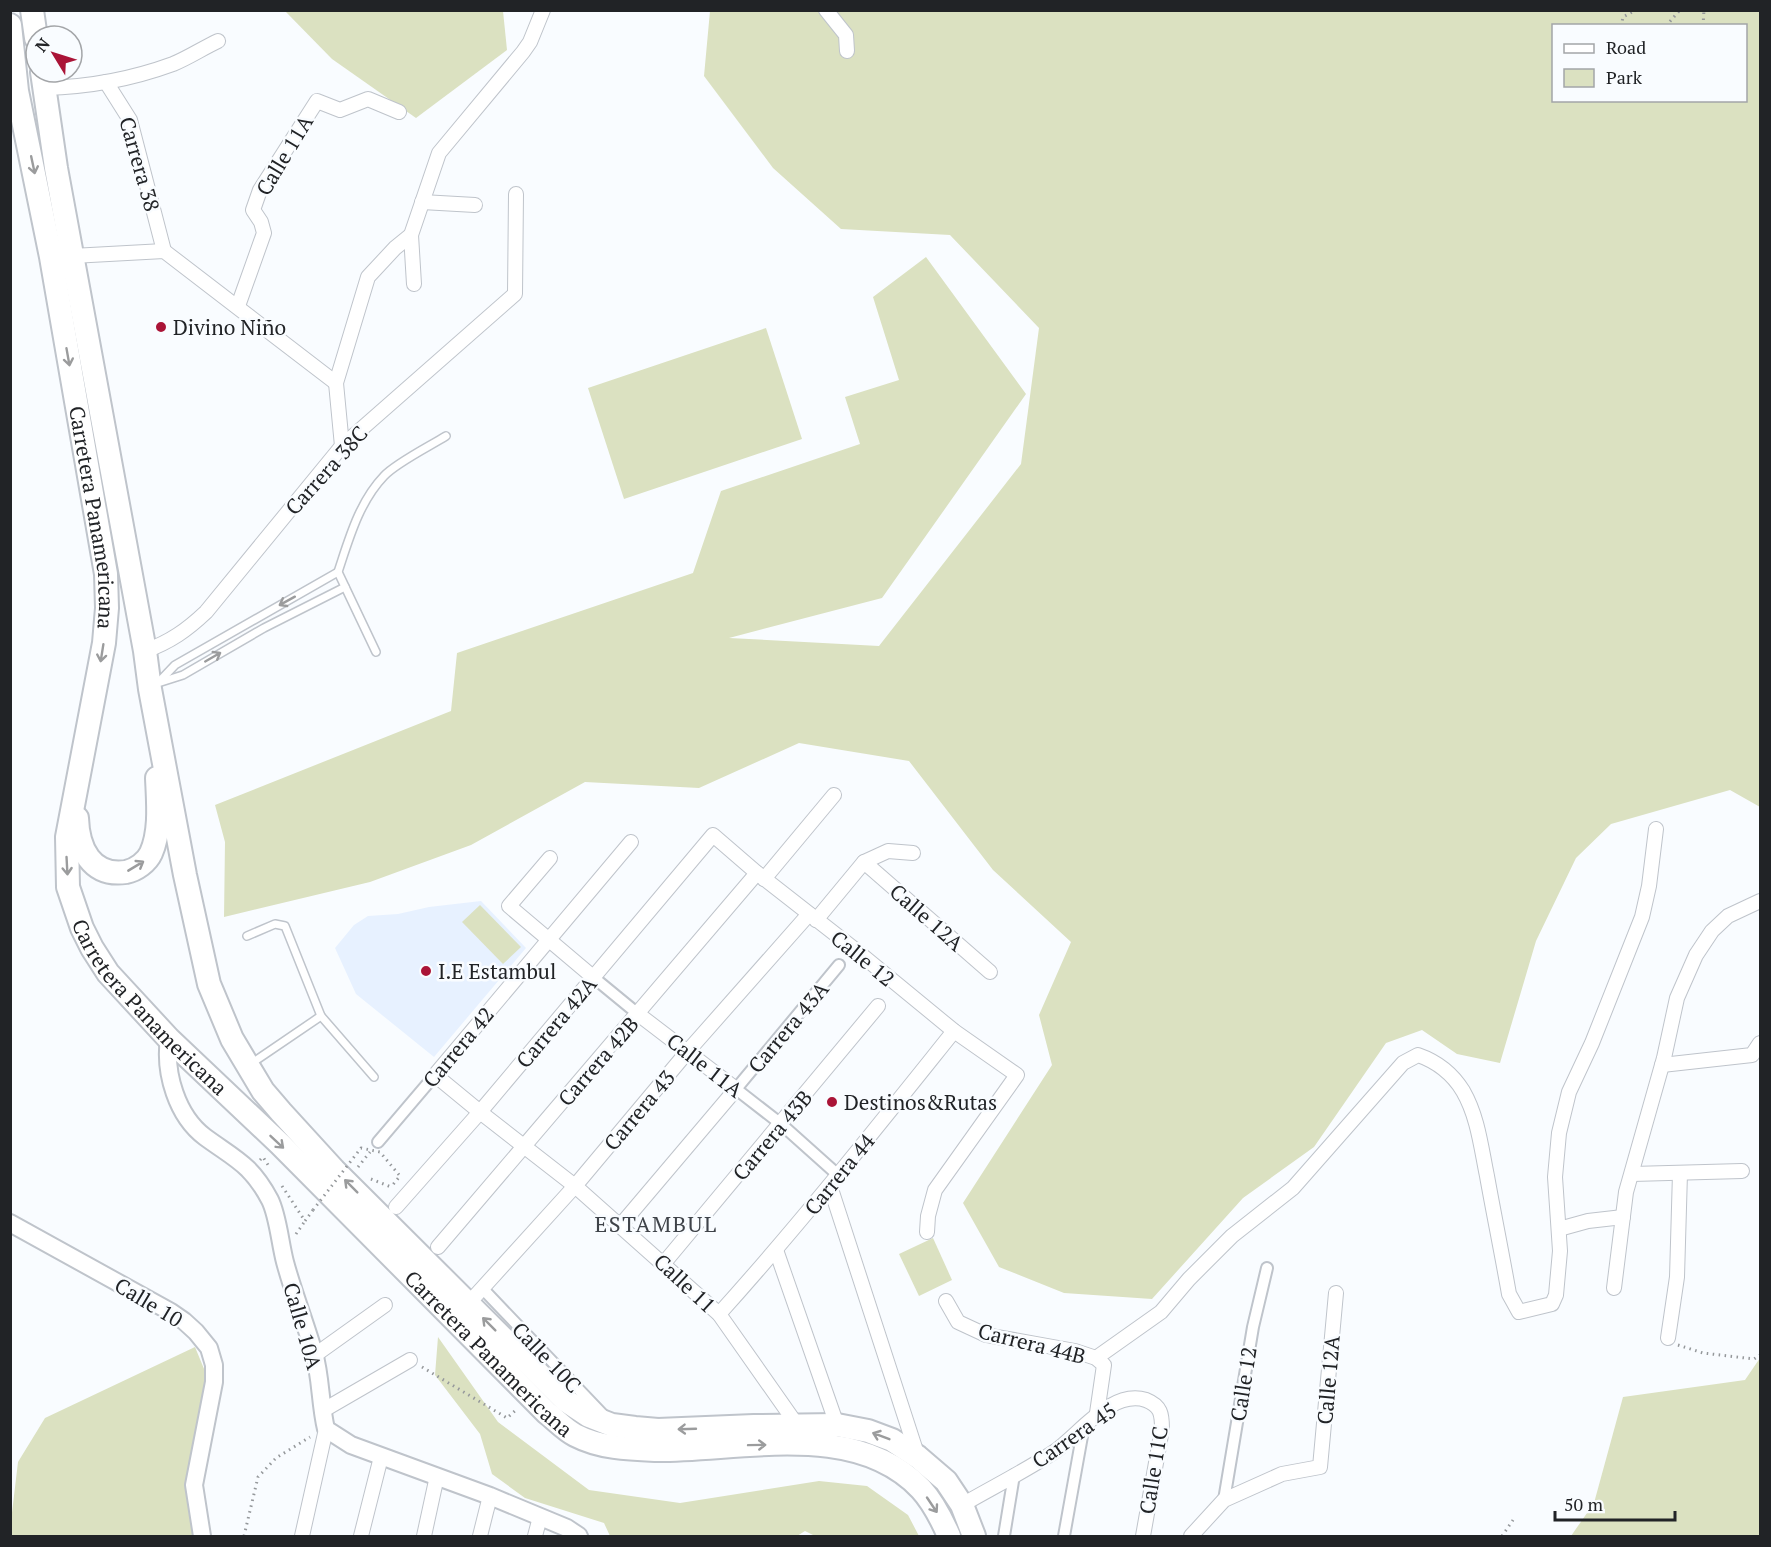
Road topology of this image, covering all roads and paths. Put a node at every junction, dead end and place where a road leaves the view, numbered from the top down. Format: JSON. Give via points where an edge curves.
{"nodes":[{"id":1,"x":543,"y":10,"type":"edge"},
{"id":2,"x":826,"y":10,"type":"edge"},
{"id":3,"x":1636,"y":10,"type":"edge"},
{"id":4,"x":1680,"y":10,"type":"edge"},
{"id":5,"x":1623,"y":24,"type":"edge"},
{"id":6,"x":1668,"y":24,"type":"edge"},
{"id":7,"x":11,"y":34,"type":"edge"},
{"id":8,"x":218,"y":41,"type":"dead end"},
{"id":9,"x":847,"y":51,"type":"dead end"},
{"id":10,"x":106,"y":82,"type":"junction"},
{"id":11,"x":45,"y":84,"type":"edge"},
{"id":12,"x":61,"y":84,"type":"edge"},
{"id":13,"x":399,"y":112,"type":"dead end"},
{"id":14,"x":17,"y":126,"type":"edge"},
{"id":15,"x":516,"y":194,"type":"dead end"},
{"id":16,"x":422,"y":202,"type":"junction"},
{"id":17,"x":475,"y":205,"type":"dead end"},
{"id":18,"x":411,"y":235,"type":"junction"},
{"id":19,"x":164,"y":251,"type":"junction"},
{"id":20,"x":72,"y":256,"type":"junction"},
{"id":21,"x":414,"y":284,"type":"dead end"},
{"id":22,"x":238,"y":306,"type":"junction"},
{"id":23,"x":336,"y":383,"type":"junction"},
{"id":24,"x":446,"y":436,"type":"dead end"},
{"id":25,"x":342,"y":446,"type":"junction"},
{"id":26,"x":338,"y":572,"type":"junction"},
{"id":27,"x":345,"y":587,"type":"junction"},
{"id":28,"x":145,"y":651,"type":"junction"},
{"id":29,"x":376,"y":652,"type":"dead end"},
{"id":30,"x":156,"y":685,"type":"junction"},
{"id":31,"x":155,"y":713,"type":"junction"},
{"id":32,"x":80,"y":772,"type":"junction"},
{"id":33,"x":834,"y":795,"type":"dead end"},
{"id":34,"x":1656,"y":829,"type":"dead end"},
{"id":35,"x":713,"y":835,"type":"joint"},
{"id":36,"x":631,"y":842,"type":"dead end"},
{"id":37,"x":913,"y":854,"type":"dead end"},
{"id":38,"x":550,"y":858,"type":"dead end"},
{"id":39,"x":864,"y":862,"type":"junction"},
{"id":40,"x":760,"y":876,"type":"junction"},
{"id":41,"x":1761,"y":901,"type":"edge"},
{"id":42,"x":812,"y":917,"type":"junction"},
{"id":43,"x":247,"y":936,"type":"dead end"},
{"id":44,"x":548,"y":939,"type":"junction"},
{"id":45,"x":839,"y":965,"type":"dead end"},
{"id":46,"x":990,"y":972,"type":"dead end"},
{"id":47,"x":593,"y":977,"type":"junction"},
{"id":48,"x":878,"y":1006,"type":"dead end"},
{"id":49,"x":638,"y":1014,"type":"junction"},
{"id":50,"x":321,"y":1016,"type":"junction"},
{"id":51,"x":954,"y":1031,"type":"junction"},
{"id":52,"x":170,"y":1039,"type":"junction"},
{"id":53,"x":1761,"y":1043,"type":"edge"},
{"id":54,"x":688,"y":1051,"type":"junction"},
{"id":55,"x":1662,"y":1065,"type":"junction"},
{"id":56,"x":247,"y":1066,"type":"junction"},
{"id":57,"x":435,"y":1075,"type":"junction"},
{"id":58,"x":374,"y":1077,"type":"dead end"},
{"id":59,"x":736,"y":1089,"type":"junction"},
{"id":60,"x":480,"y":1112,"type":"junction"},
{"id":61,"x":781,"y":1124,"type":"junction"},
{"id":62,"x":378,"y":1142,"type":"joint"},
{"id":63,"x":526,"y":1146,"type":"junction"},
{"id":64,"x":358,"y":1167,"type":"dead end"},
{"id":65,"x":1742,"y":1171,"type":"dead end"},
{"id":66,"x":1680,"y":1173,"type":"junction"},
{"id":67,"x":1632,"y":1174,"type":"junction"},
{"id":68,"x":834,"y":1180,"type":"junction"},
{"id":69,"x":575,"y":1186,"type":"junction"},
{"id":70,"x":391,"y":1187,"type":"dead end"},
{"id":71,"x":396,"y":1207,"type":"dead end"},
{"id":72,"x":313,"y":1210,"type":"dead end"},
{"id":73,"x":1623,"y":1217,"type":"junction"},
{"id":74,"x":10,"y":1223,"type":"edge"},
{"id":75,"x":620,"y":1226,"type":"junction"},
{"id":76,"x":1559,"y":1229,"type":"junction"},
{"id":77,"x":927,"y":1232,"type":"dead end"},
{"id":78,"x":438,"y":1246,"type":"dead end"},
{"id":79,"x":776,"y":1250,"type":"junction"},
{"id":80,"x":664,"y":1263,"type":"junction"},
{"id":81,"x":1267,"y":1268,"type":"dead end"},
{"id":82,"x":1614,"y":1288,"type":"dead end"},
{"id":83,"x":1336,"y":1293,"type":"dead end"},
{"id":84,"x":475,"y":1296,"type":"junction"},
{"id":85,"x":946,"y":1302,"type":"dead end"},
{"id":86,"x":385,"y":1305,"type":"dead end"},
{"id":87,"x":719,"y":1314,"type":"junction"},
{"id":88,"x":1668,"y":1338,"type":"joint"},
{"id":89,"x":315,"y":1355,"type":"junction"},
{"id":90,"x":1761,"y":1355,"type":"edge"},
{"id":91,"x":1096,"y":1358,"type":"junction"},
{"id":92,"x":410,"y":1359,"type":"joint"},
{"id":93,"x":531,"y":1397,"type":"junction"},
{"id":94,"x":1157,"y":1406,"type":"joint"},
{"id":95,"x":322,"y":1411,"type":"junction"},
{"id":96,"x":1097,"y":1413,"type":"junction"},
{"id":97,"x":797,"y":1425,"type":"junction"},
{"id":98,"x":837,"y":1425,"type":"junction"},
{"id":99,"x":1084,"y":1425,"type":"junction"},
{"id":100,"x":326,"y":1429,"type":"junction"},
{"id":101,"x":381,"y":1457,"type":"junction"},
{"id":102,"x":918,"y":1457,"type":"junction"},
{"id":103,"x":1014,"y":1475,"type":"junction"},
{"id":104,"x":437,"y":1476,"type":"junction"},
{"id":105,"x":490,"y":1496,"type":"junction"},
{"id":106,"x":1224,"y":1500,"type":"junction"},
{"id":107,"x":962,"y":1505,"type":"junction"},
{"id":108,"x":540,"y":1517,"type":"junction"},
{"id":109,"x":1513,"y":1520,"type":"dead end"},
{"id":110,"x":573,"y":1532,"type":"edge"},
{"id":111,"x":202,"y":1536,"type":"edge"},
{"id":112,"x":244,"y":1536,"type":"edge"},
{"id":113,"x":302,"y":1536,"type":"edge"},
{"id":114,"x":361,"y":1536,"type":"edge"},
{"id":115,"x":424,"y":1536,"type":"edge"},
{"id":116,"x":480,"y":1536,"type":"edge"},
{"id":117,"x":535,"y":1536,"type":"edge"},
{"id":118,"x":949,"y":1536,"type":"edge"},
{"id":119,"x":974,"y":1536,"type":"edge"},
{"id":120,"x":1004,"y":1536,"type":"edge"},
{"id":121,"x":1065,"y":1536,"type":"edge"},
{"id":122,"x":1143,"y":1536,"type":"edge"},
{"id":123,"x":1191,"y":1536,"type":"edge"},
{"id":124,"x":1502,"y":1536,"type":"edge"}],
"edges":[{"from":1,"to":16,"type":"street","via":[[523,52],[439,153]]},
{"from":2,"to":9,"type":"street","via":[[846,35]]},
{"from":3,"to":5,"type":"path","via":[[1623,17]]},
{"from":4,"to":6,"type":"path"},
{"from":7,"to":14,"type":"highway","name":"Carretera Panamericana"},
{"from":8,"to":10,"type":"street","via":[[173,64]]},
{"from":10,"to":12,"type":"street","via":[[74,87]]},
{"from":10,"to":19,"type":"street","name":"Carrera 38","via":[[130,120]]},
{"from":11,"to":20,"type":"highway","name":"Carretera Panamericana"},
{"from":13,"to":22,"type":"street","name":"Calle 11A","via":[[368,99],[340,110],[317,101],[260,190],[253,210],[264,233]]},
{"from":14,"to":32,"type":"highway","name":"Carretera Panamericana","one_way":true,"via":[[51,257],[106,574],[104,643]]},
{"from":15,"to":25,"type":"street","name":"Carrera 38C","via":[[515,294]]},
{"from":16,"to":17,"type":"street"},
{"from":16,"to":18,"type":"street"},
{"from":18,"to":21,"type":"street"},
{"from":18,"to":23,"type":"street","via":[[368,277]]},
{"from":19,"to":20,"type":"street"},
{"from":19,"to":22,"type":"street"},
{"from":20,"to":28,"type":"highway","name":"Carretera Panamericana"},
{"from":22,"to":23,"type":"street"},
{"from":23,"to":25,"type":"street"},
{"from":24,"to":26,"type":"lane","via":[[385,474],[369,494]]},
{"from":25,"to":28,"type":"street","name":"Carrera 38C","via":[[206,612],[185,631]]},
{"from":26,"to":27,"type":"lane"},
{"from":26,"to":30,"type":"lane","one_way":true,"via":[[175,664]]},
{"from":27,"to":29,"type":"lane"},
{"from":30,"to":27,"type":"lane","one_way":true,"via":[[183,675]]},
{"from":28,"to":30,"type":"highway","name":"Carretera Panamericana"},
{"from":30,"to":31,"type":"highway","name":"Carretera Panamericana"},
{"from":32,"to":31,"type":"highway","one_way":true,"via":[[78,831],[89,859],[107,872],[130,871],[140,866],[150,855],[156,827]]},
{"from":31,"to":56,"type":"highway","name":"Carretera Panamericana","via":[[209,984]]},
{"from":32,"to":52,"type":"highway","name":"Carretera Panamericana","one_way":true,"via":[[67,837],[68,887],[82,928],[108,973]]},
{"from":33,"to":40,"type":"street","name":"Carrera 42B"},
{"from":34,"to":76,"type":"street","via":[[1642,917],[1569,1092],[1559,1133],[1555,1177]]},
{"from":35,"to":40,"type":"street","name":"Calle 12"},
{"from":35,"to":47,"type":"street","name":"Carrera 42A"},
{"from":36,"to":44,"type":"street","name":"Carrera 42"},
{"from":37,"to":39,"type":"street","via":[[888,851]]},
{"from":38,"to":44,"type":"street","name":"Calle 11A","via":[[508,906]]},
{"from":39,"to":42,"type":"street","name":"Carrera 43"},
{"from":39,"to":46,"type":"street","name":"Calle 12A"},
{"from":40,"to":42,"type":"street","name":"Calle 12"},
{"from":40,"to":49,"type":"street","name":"Carrera 42B"},
{"from":41,"to":55,"type":"street","via":[[1728,916],[1696,955],[1677,998]]},
{"from":42,"to":51,"type":"street","name":"Calle 12"},
{"from":42,"to":54,"type":"street","name":"Carrera 43"},
{"from":43,"to":50,"type":"lane","via":[[275,924],[285,926]]},
{"from":44,"to":47,"type":"street","name":"Calle 11A"},
{"from":44,"to":57,"type":"street","name":"Carrera 42"},
{"from":45,"to":59,"type":"street","name":"Carrera 43A"},
{"from":47,"to":49,"type":"street","name":"Calle 11A"},
{"from":47,"to":60,"type":"street","name":"Carrera 42A"},
{"from":48,"to":61,"type":"street","name":"Carrera 43B"},
{"from":49,"to":54,"type":"street","name":"Calle 11A"},
{"from":49,"to":63,"type":"street","name":"Carrera 42B"},
{"from":50,"to":56,"type":"lane"},
{"from":50,"to":58,"type":"lane"},
{"from":51,"to":68,"type":"street","name":"Carrera 44"},
{"from":51,"to":77,"type":"street","name":"Calle 12","via":[[1017,1075],[935,1190]]},
{"from":52,"to":89,"type":"street","name":"Calle 10A","via":[[170,1079],[181,1108],[203,1136],[251,1170],[271,1201],[285,1263]]},
{"from":52,"to":93,"type":"highway","name":"Carretera Panamericana","one_way":true},
{"from":53,"to":55,"type":"street","via":[[1752,1055]]},
{"from":54,"to":59,"type":"street","name":"Calle 11A"},
{"from":54,"to":69,"type":"street","name":"Carrera 43"},
{"from":55,"to":67,"type":"street"},
{"from":84,"to":56,"type":"highway","name":"Carretera Panamericana","one_way":true,"via":[[294,1128]]},
{"from":57,"to":60,"type":"street","name":"Calle 11"},
{"from":57,"to":62,"type":"street","name":"Carrera 42"},
{"from":59,"to":61,"type":"street","name":"Calle 11A"},
{"from":59,"to":75,"type":"street","name":"Carrera 43A"},
{"from":60,"to":63,"type":"street","name":"Calle 11"},
{"from":60,"to":71,"type":"street","name":"Carrera 42A"},
{"from":61,"to":68,"type":"street","name":"Calle 11A"},
{"from":61,"to":80,"type":"street","name":"Carrera 43B"},
{"from":62,"to":64,"type":"path"},
{"from":63,"to":69,"type":"street","name":"Calle 11"},
{"from":63,"to":78,"type":"street","name":"Carrera 42B"},
{"from":65,"to":66,"type":"street"},
{"from":66,"to":67,"type":"street"},
{"from":66,"to":88,"type":"street","via":[[1677,1277]]},
{"from":67,"to":73,"type":"street"},
{"from":68,"to":79,"type":"street","name":"Carrera 44"},
{"from":68,"to":102,"type":"street"},
{"from":69,"to":75,"type":"street","name":"Calle 11"},
{"from":69,"to":84,"type":"street","name":"Carrera 43"},
{"from":70,"to":72,"type":"path","bridge":true,"via":[[400,1176],[380,1152],[361,1148]]},
{"from":73,"to":76,"type":"street"},
{"from":73,"to":82,"type":"street"},
{"from":74,"to":111,"type":"street","name":"Calle 10","via":[[171,1312],[196,1332],[208,1348],[214,1382],[194,1485]]},
{"from":75,"to":80,"type":"street","name":"Calle 11"},
{"from":76,"to":91,"type":"street","via":[[1557,1284],[1552,1304],[1519,1312],[1509,1294],[1476,1122],[1454,1078],[1438,1063],[1418,1054],[1403,1063],[1293,1188],[1232,1236],[1161,1312]]},
{"from":79,"to":87,"type":"street","name":"Carrera 44"},
{"from":79,"to":98,"type":"street"},
{"from":80,"to":87,"type":"street","name":"Calle 11"},
{"from":81,"to":106,"type":"street","name":"Calle 12","via":[[1253,1327]]},
{"from":83,"to":106,"type":"street","name":"Calle 12A","via":[[1320,1467],[1282,1474]]},
{"from":97,"to":84,"type":"highway","name":"Carretera Panamericana","one_way":true,"via":[[658,1430],[612,1425],[589,1416],[565,1400]]},
{"from":85,"to":91,"type":"street","name":"Carrera 44B","via":[[958,1322],[986,1335]]},
{"from":86,"to":89,"type":"street"},
{"from":87,"to":97,"type":"street","name":"Calle 11"},
{"from":88,"to":90,"type":"path","via":[[1703,1353],[1754,1359]]},
{"from":89,"to":95,"type":"street","name":"Calle 10A"},
{"from":91,"to":96,"type":"street","via":[[1104,1365]]},
{"from":92,"to":93,"type":"path","via":[[507,1418]]},
{"from":92,"to":95,"type":"street"},
{"from":93,"to":118,"type":"highway","name":"Carretera Panamericana","one_way":true,"via":[[574,1435],[604,1446],[682,1450],[812,1444],[872,1455],[921,1489]]},
{"from":94,"to":96,"type":"street","name":"Carrera 45","via":[[1126,1399]]},
{"from":94,"to":122,"type":"street","name":"Calle 11C","via":[[1162,1412],[1162,1429]]},
{"from":95,"to":100,"type":"street","name":"Calle 10A"},
{"from":96,"to":99,"type":"street","name":"Carrera 45"},
{"from":97,"to":98,"type":"highway","name":"Carretera Panamericana"},
{"from":102,"to":98,"type":"highway","name":"Carretera Panamericana","one_way":true,"via":[[892,1440]]},
{"from":99,"to":103,"type":"street","name":"Carrera 45","via":[[1055,1451]]},
{"from":99,"to":121,"type":"street"},
{"from":100,"to":101,"type":"street"},
{"from":100,"to":112,"type":"path","via":[[276,1458],[258,1477]]},
{"from":100,"to":113,"type":"street"},
{"from":101,"to":104,"type":"street"},
{"from":101,"to":114,"type":"street"},
{"from":102,"to":107,"type":"highway","name":"Carretera Panamericana","via":[[946,1481]]},
{"from":103,"to":107,"type":"street","name":"Carrera 45"},
{"from":103,"to":120,"type":"street"},
{"from":104,"to":105,"type":"street"},
{"from":104,"to":115,"type":"street"},
{"from":105,"to":108,"type":"street"},
{"from":105,"to":116,"type":"street"},
{"from":106,"to":123,"type":"street"},
{"from":107,"to":119,"type":"highway","name":"Carretera Panamericana"},
{"from":108,"to":110,"type":"street"},
{"from":108,"to":117,"type":"street"},
{"from":109,"to":124,"type":"path"}]}
